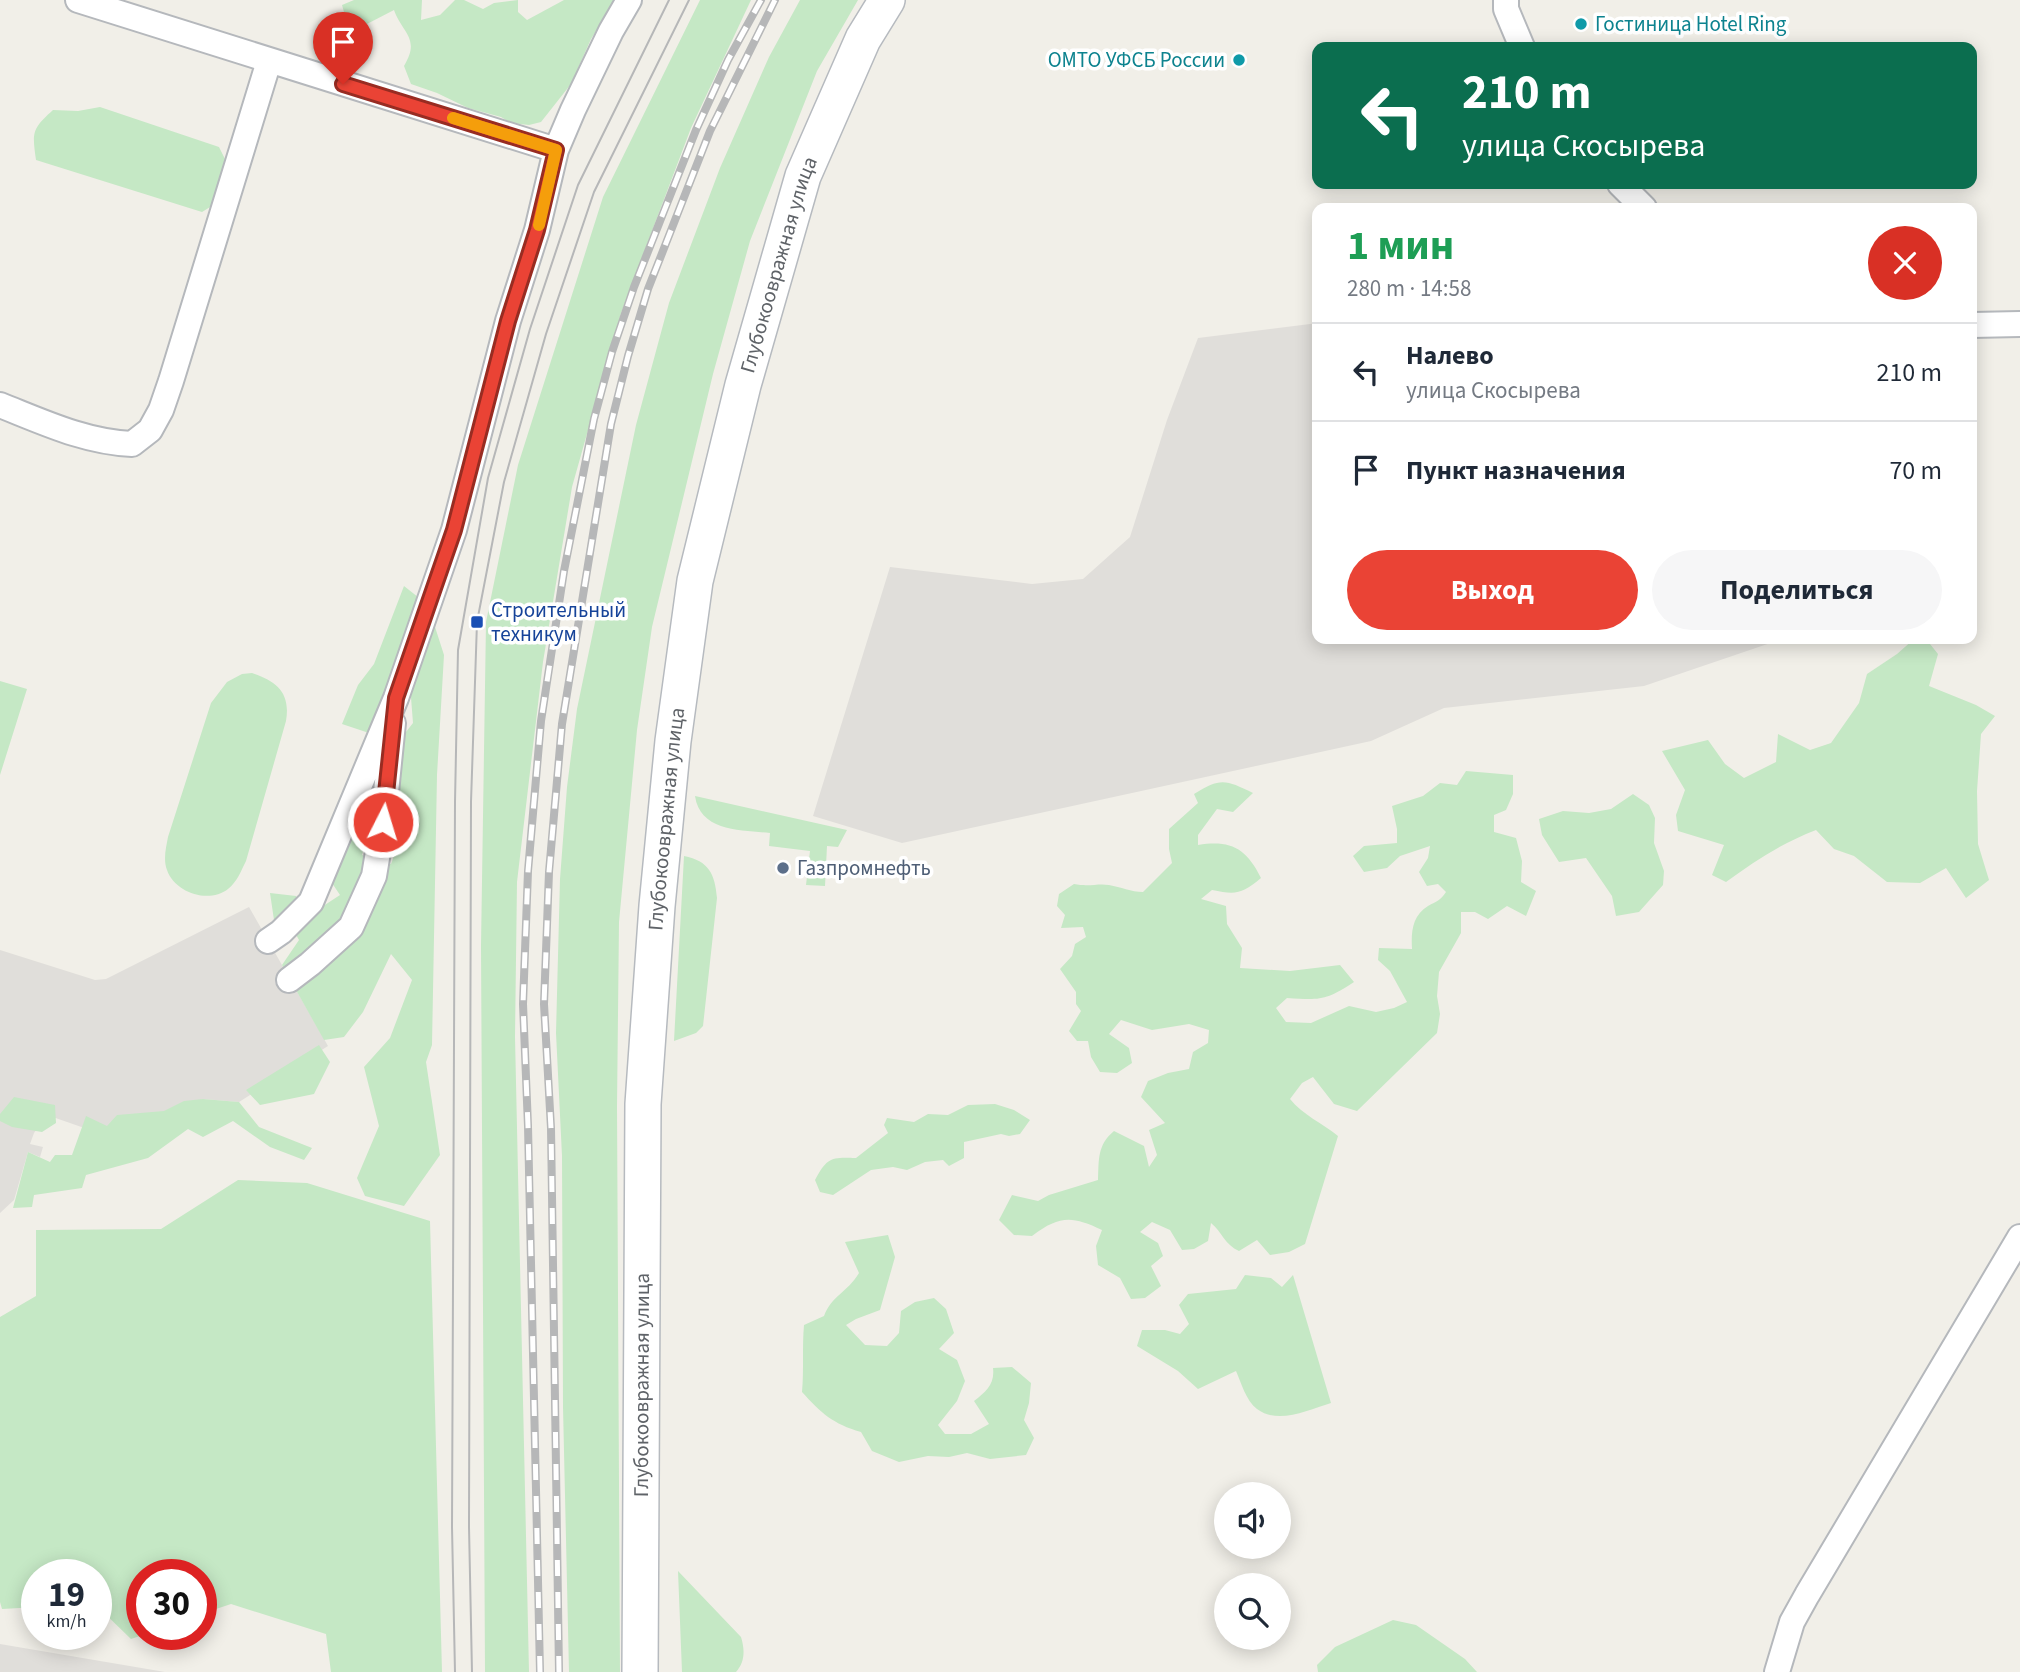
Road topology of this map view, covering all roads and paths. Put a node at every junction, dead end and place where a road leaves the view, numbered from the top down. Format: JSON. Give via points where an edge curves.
{"nodes":[{"id":1,"x":78,"y":0,"type":"edge"},
{"id":2,"x":629,"y":0,"type":"edge"},
{"id":3,"x":887,"y":0,"type":"edge"},
{"id":4,"x":1506,"y":0,"type":"edge"},
{"id":5,"x":1520,"y":42,"type":"edge"},
{"id":6,"x":270,"y":61,"type":"junction"},
{"id":7,"x":556,"y":150,"type":"junction"},
{"id":8,"x":1625,"y":189,"type":"edge"},
{"id":9,"x":1639,"y":203,"type":"edge"},
{"id":10,"x":2020,"y":324,"type":"edge"},
{"id":11,"x":1977,"y":325,"type":"edge"},
{"id":12,"x":0,"y":405,"type":"edge"},
{"id":13,"x":396,"y":698,"type":"junction"},
{"id":14,"x":268,"y":941,"type":"dead end"},
{"id":15,"x":289,"y":980,"type":"dead end"},
{"id":16,"x":2020,"y":1237,"type":"edge"},
{"id":17,"x":640,"y":1672,"type":"edge"},
{"id":18,"x":1777,"y":1672,"type":"edge"}],
"edges":[{"from":1,"to":6,"type":"street"},
{"from":2,"to":7,"type":"street"},
{"from":3,"to":17,"type":"main road","name":"Глубокоовражная улица","via":[[863,39],[803,176],[743,385],[695,581],[673,741],[643,1104]]},
{"from":4,"to":5,"type":"street"},
{"from":6,"to":7,"type":"street"},
{"from":6,"to":12,"type":"street","via":[[171,381],[150,430],[132,444],[106,443]]},
{"from":7,"to":13,"type":"street","via":[[454,530]]},
{"from":8,"to":9,"type":"street"},
{"from":10,"to":11,"type":"street"},
{"from":13,"to":14,"type":"street","via":[[311,902]]},
{"from":13,"to":15,"type":"street","via":[[374,876],[351,927]]},
{"from":16,"to":18,"type":"street","via":[[1807,1595]]}]}
